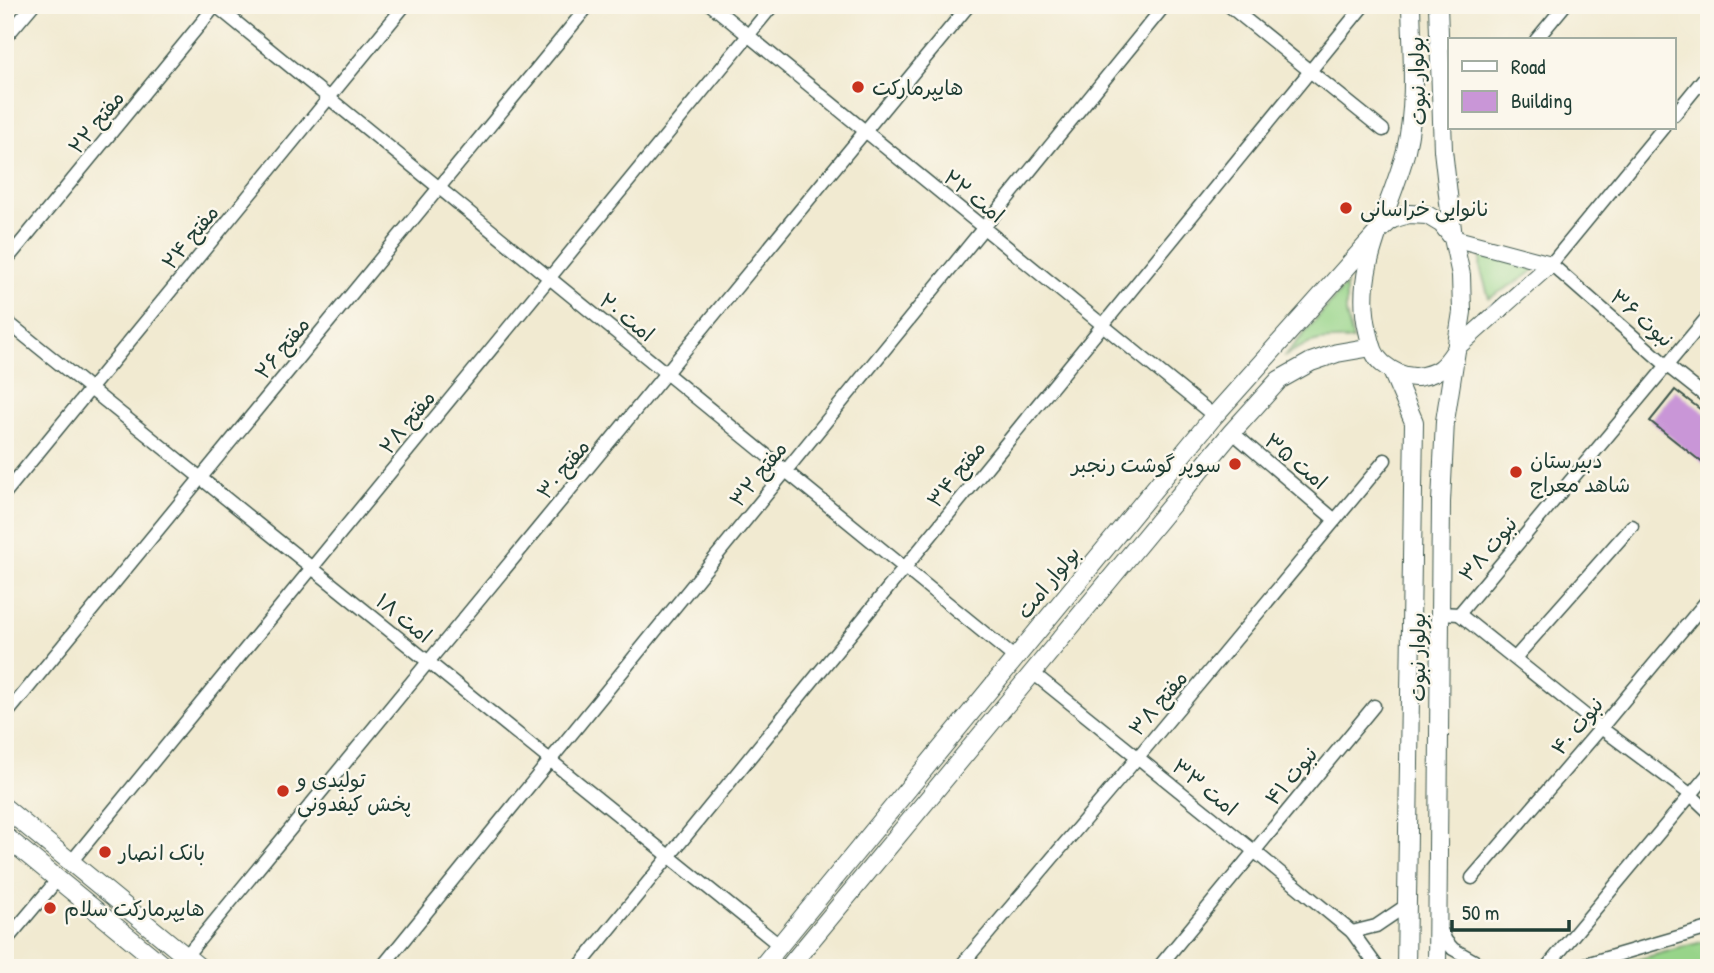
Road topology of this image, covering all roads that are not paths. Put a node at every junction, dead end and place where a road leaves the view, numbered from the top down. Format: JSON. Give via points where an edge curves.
{"nodes":[{"id":1,"x":33,"y":5,"type":"edge"},
{"id":2,"x":215,"y":5,"type":"edge"},
{"id":3,"x":405,"y":5,"type":"edge"},
{"id":4,"x":589,"y":5,"type":"edge"},
{"id":5,"x":710,"y":5,"type":"edge"},
{"id":6,"x":773,"y":5,"type":"edge"},
{"id":7,"x":969,"y":5,"type":"edge"},
{"id":8,"x":1165,"y":5,"type":"edge"},
{"id":9,"x":1228,"y":5,"type":"edge"},
{"id":10,"x":1364,"y":5,"type":"edge"},
{"id":11,"x":1411,"y":5,"type":"edge"},
{"id":12,"x":1438,"y":5,"type":"edge"},
{"id":13,"x":1565,"y":5,"type":"edge"},
{"id":14,"x":748,"y":36,"type":"junction"},
{"id":15,"x":5,"y":38,"type":"edge"},
{"id":16,"x":1538,"y":38,"type":"edge"},
{"id":17,"x":1310,"y":72,"type":"junction"},
{"id":18,"x":1709,"y":72,"type":"edge"},
{"id":19,"x":329,"y":98,"type":"junction"},
{"id":20,"x":1676,"y":113,"type":"edge"},
{"id":21,"x":1661,"y":130,"type":"edge"},
{"id":22,"x":865,"y":131,"type":"junction"},
{"id":23,"x":1383,"y":131,"type":"dead end"},
{"id":24,"x":439,"y":188,"type":"junction"},
{"id":25,"x":984,"y":228,"type":"junction"},
{"id":26,"x":1378,"y":232,"type":"junction"},
{"id":27,"x":1453,"y":238,"type":"junction"},
{"id":28,"x":5,"y":262,"type":"edge"},
{"id":29,"x":1551,"y":264,"type":"junction"},
{"id":30,"x":549,"y":278,"type":"junction"},
{"id":31,"x":1709,"y":315,"type":"edge"},
{"id":32,"x":5,"y":320,"type":"edge"},
{"id":33,"x":1103,"y":326,"type":"junction"},
{"id":34,"x":1371,"y":346,"type":"junction"},
{"id":35,"x":1457,"y":348,"type":"junction"},
{"id":36,"x":1666,"y":365,"type":"junction"},
{"id":37,"x":1392,"y":371,"type":"junction"},
{"id":38,"x":666,"y":373,"type":"junction"},
{"id":39,"x":90,"y":389,"type":"junction"},
{"id":40,"x":1709,"y":399,"type":"edge"},
{"id":41,"x":1214,"y":416,"type":"junction"},
{"id":42,"x":1232,"y":432,"type":"junction"},
{"id":43,"x":1385,"y":460,"type":"dead end"},
{"id":44,"x":785,"y":471,"type":"junction"},
{"id":45,"x":201,"y":478,"type":"junction"},
{"id":46,"x":5,"y":493,"type":"edge"},
{"id":47,"x":1335,"y":520,"type":"junction"},
{"id":48,"x":1632,"y":526,"type":"dead end"},
{"id":49,"x":312,"y":568,"type":"junction"},
{"id":50,"x":904,"y":568,"type":"junction"},
{"id":51,"x":1709,"y":598,"type":"edge"},
{"id":52,"x":1440,"y":613,"type":"junction"},
{"id":53,"x":1459,"y":614,"type":"junction"},
{"id":54,"x":1015,"y":658,"type":"junction"},
{"id":55,"x":1515,"y":658,"type":"junction"},
{"id":56,"x":428,"y":662,"type":"junction"},
{"id":57,"x":1033,"y":673,"type":"junction"},
{"id":58,"x":1374,"y":706,"type":"dead end"},
{"id":59,"x":5,"y":716,"type":"edge"},
{"id":60,"x":1601,"y":728,"type":"junction"},
{"id":61,"x":1138,"y":757,"type":"junction"},
{"id":62,"x":550,"y":760,"type":"junction"},
{"id":63,"x":1709,"y":773,"type":"edge"},
{"id":64,"x":1690,"y":794,"type":"junction"},
{"id":65,"x":5,"y":808,"type":"edge"},
{"id":66,"x":1709,"y":812,"type":"edge"},
{"id":67,"x":5,"y":836,"type":"edge"},
{"id":68,"x":1254,"y":851,"type":"junction"},
{"id":69,"x":669,"y":857,"type":"junction"},
{"id":70,"x":71,"y":862,"type":"junction"},
{"id":71,"x":1472,"y":877,"type":"dead end"},
{"id":72,"x":58,"y":879,"type":"junction"},
{"id":73,"x":1407,"y":905,"type":"junction"},
{"id":74,"x":1438,"y":922,"type":"junction"},
{"id":75,"x":1709,"y":928,"type":"edge"},
{"id":76,"x":1352,"y":933,"type":"junction"},
{"id":77,"x":5,"y":942,"type":"edge"},
{"id":78,"x":779,"y":945,"type":"junction"},
{"id":79,"x":188,"y":964,"type":"edge"},
{"id":80,"x":796,"y":965,"type":"edge"},
{"id":81,"x":166,"y":968,"type":"edge"},
{"id":82,"x":381,"y":968,"type":"edge"},
{"id":83,"x":578,"y":968,"type":"edge"},
{"id":84,"x":761,"y":968,"type":"edge"},
{"id":85,"x":959,"y":968,"type":"edge"},
{"id":86,"x":1158,"y":968,"type":"edge"},
{"id":87,"x":1378,"y":968,"type":"edge"},
{"id":88,"x":1406,"y":968,"type":"edge"},
{"id":89,"x":1437,"y":968,"type":"edge"},
{"id":90,"x":1487,"y":968,"type":"edge"},
{"id":91,"x":1546,"y":968,"type":"edge"},
{"id":92,"x":1572,"y":968,"type":"edge"}],
"edges":[{"from":1,"to":15,"type":"street"},
{"from":2,"to":19,"type":"street","name":"امت ۲۰"},
{"from":2,"to":28,"type":"street","name":"مفتح ۲۲"},
{"from":3,"to":19,"type":"street","name":"مفتح ۲۴"},
{"from":4,"to":24,"type":"street","name":"مفتح ۲۶"},
{"from":5,"to":14,"type":"street","name":"امت ۲۲"},
{"from":6,"to":14,"type":"street","name":"مفتح ۲۸"},
{"from":7,"to":22,"type":"street","name":"مفتح ۳۰"},
{"from":8,"to":25,"type":"street","name":"مفتح ۳۲"},
{"from":9,"to":17,"type":"street"},
{"from":10,"to":17,"type":"street","name":"مفتح ۳۴"},
{"from":11,"to":26,"type":"main road","name":"بولوار نبوت","via":[[1413,107],[1406,150]]},
{"from":12,"to":27,"type":"main road","name":"بولوار نبوت","via":[[1443,150]]},
{"from":13,"to":16,"type":"street"},
{"from":14,"to":22,"type":"street","name":"امت ۲۲"},
{"from":14,"to":30,"type":"street","name":"مفتح ۲۸"},
{"from":17,"to":23,"type":"street"},
{"from":17,"to":33,"type":"street","name":"مفتح ۳۴"},
{"from":18,"to":20,"type":"street"},
{"from":19,"to":24,"type":"street","name":"امت ۲۰"},
{"from":19,"to":39,"type":"street","name":"مفتح ۲۴"},
{"from":21,"to":29,"type":"street"},
{"from":22,"to":25,"type":"street","name":"امت ۲۲"},
{"from":22,"to":38,"type":"street","name":"مفتح ۳۰"},
{"from":24,"to":30,"type":"street","name":"امت ۲۰"},
{"from":24,"to":45,"type":"street","name":"مفتح ۲۶"},
{"from":25,"to":33,"type":"street","name":"امت ۲۲"},
{"from":25,"to":44,"type":"street","name":"مفتح ۳۲"},
{"from":26,"to":27,"type":"main road","via":[[1392,219],[1427,215]]},
{"from":26,"to":34,"type":"main road","via":[[1364,288]]},
{"from":26,"to":41,"type":"main road","name":"بولوار امت"},
{"from":27,"to":29,"type":"street"},
{"from":27,"to":35,"type":"main road","via":[[1461,275]]},
{"from":29,"to":35,"type":"street"},
{"from":29,"to":36,"type":"street","name":"نبوت ۳۶"},
{"from":30,"to":38,"type":"street","name":"امت ۲۰"},
{"from":30,"to":49,"type":"street","name":"مفتح ۲۸"},
{"from":31,"to":36,"type":"street","name":"نبوت ۳۸"},
{"from":32,"to":39,"type":"street","name":"امت ۱۸"},
{"from":33,"to":41,"type":"street","name":"امت ۲۲"},
{"from":33,"to":50,"type":"street","name":"مفتح ۳۴"},
{"from":34,"to":37,"type":"main road","via":[[1379,361]]},
{"from":34,"to":42,"type":"main road","via":[[1311,362],[1279,380]]},
{"from":35,"to":37,"type":"main road","via":[[1446,365],[1430,375],[1410,378]]},
{"from":35,"to":52,"type":"main road","name":"بولوار نبوت","via":[[1445,421]]},
{"from":36,"to":40,"type":"street","name":"نبوت ۳۶"},
{"from":36,"to":53,"type":"street","name":"نبوت ۳۸"},
{"from":37,"to":73,"type":"main road","name":"بولوار نبوت","via":[[1414,422]]},
{"from":38,"to":44,"type":"street","name":"امت ۲۰"},
{"from":38,"to":56,"type":"street","name":"مفتح ۳۰"},
{"from":39,"to":45,"type":"street","name":"امت ۱۸"},
{"from":39,"to":46,"type":"street","name":"مفتح ۲۴"},
{"from":41,"to":54,"type":"main road","name":"بولوار امت"},
{"from":42,"to":47,"type":"street","name":"امت ۳۵"},
{"from":42,"to":57,"type":"main road"},
{"from":43,"to":47,"type":"street","name":"مفتح ۳۸"},
{"from":44,"to":50,"type":"street","name":"امت ۲۰"},
{"from":44,"to":62,"type":"street","name":"مفتح ۳۲"},
{"from":45,"to":49,"type":"street","name":"امت ۱۸"},
{"from":45,"to":59,"type":"street","name":"مفتح ۲۶"},
{"from":47,"to":61,"type":"street","name":"مفتح ۳۸"},
{"from":48,"to":55,"type":"street"},
{"from":49,"to":56,"type":"street","name":"امت ۱۸"},
{"from":49,"to":70,"type":"street","name":"مفتح ۲۸"},
{"from":50,"to":54,"type":"street","name":"امت ۲۰"},
{"from":50,"to":69,"type":"street","name":"مفتح ۳۴"},
{"from":51,"to":60,"type":"street","name":"نبوت ۴۰"},
{"from":52,"to":53,"type":"street","name":"نبوت ۳۸"},
{"from":52,"to":74,"type":"main road","name":"بولوار نبوت"},
{"from":53,"to":55,"type":"street"},
{"from":54,"to":78,"type":"main road","name":"بولوار امت"},
{"from":55,"to":60,"type":"street"},
{"from":56,"to":62,"type":"street","name":"امت ۱۸"},
{"from":56,"to":79,"type":"street","name":"مفتح ۳۰"},
{"from":57,"to":61,"type":"street","name":"امت ۳۳"},
{"from":57,"to":80,"type":"main road"},
{"from":58,"to":68,"type":"street","name":"نبوت ۴۱"},
{"from":60,"to":64,"type":"street"},
{"from":60,"to":71,"type":"street","name":"نبوت ۴۰"},
{"from":61,"to":68,"type":"street","name":"امت ۳۳"},
{"from":61,"to":85,"type":"street","name":"مفتح ۳۸"},
{"from":62,"to":69,"type":"street","name":"امت ۱۸"},
{"from":62,"to":82,"type":"street","name":"مفتح ۳۲"},
{"from":63,"to":64,"type":"street"},
{"from":64,"to":66,"type":"street"},
{"from":64,"to":91,"type":"street"},
{"from":65,"to":70,"type":"main road"},
{"from":67,"to":72,"type":"main road"},
{"from":68,"to":76,"type":"street","name":"امت ۳۳"},
{"from":68,"to":86,"type":"street","name":"نبوت ۴۱"},
{"from":69,"to":78,"type":"street","name":"امت ۱۸"},
{"from":69,"to":83,"type":"street","name":"مفتح ۳۴"},
{"from":70,"to":79,"type":"main road"},
{"from":72,"to":77,"type":"street"},
{"from":72,"to":81,"type":"main road"},
{"from":73,"to":76,"type":"street","via":[[1376,926]]},
{"from":73,"to":88,"type":"main road","name":"بولوار نبوت"},
{"from":74,"to":89,"type":"main road","name":"بولوار نبوت"},
{"from":74,"to":90,"type":"street","via":[[1453,949]]},
{"from":75,"to":92,"type":"street"},
{"from":76,"to":87,"type":"street","name":"امت ۳۳"},
{"from":78,"to":80,"type":"main road"},
{"from":78,"to":84,"type":"main road","name":"بولوار امت"}]}
